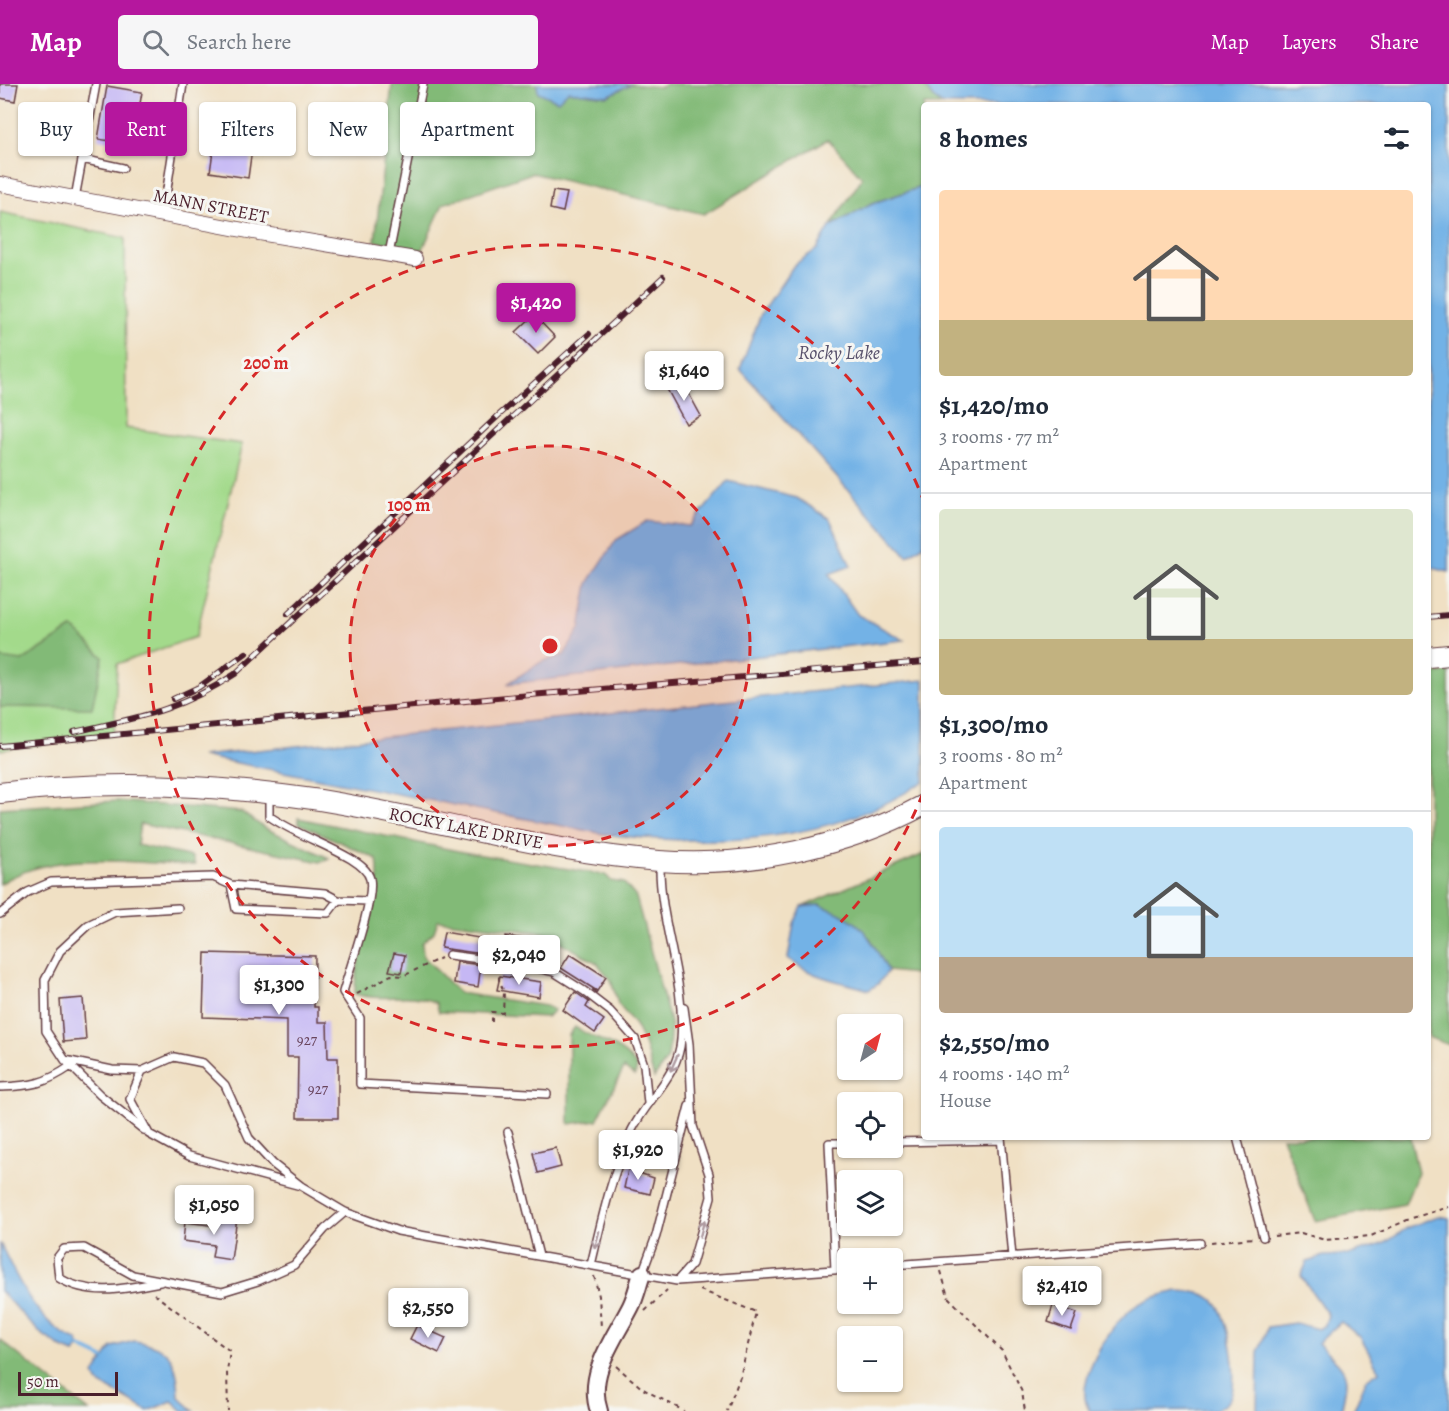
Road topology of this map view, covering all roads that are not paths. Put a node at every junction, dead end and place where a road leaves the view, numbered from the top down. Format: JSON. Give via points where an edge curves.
{"nodes":[{"id":1,"x":96,"y":84,"type":"edge"},
{"id":2,"x":183,"y":84,"type":"edge"},
{"id":3,"x":423,"y":84,"type":"edge"},
{"id":4,"x":82,"y":159,"type":"junction"},
{"id":5,"x":123,"y":168,"type":"dead end"},
{"id":6,"x":0,"y":184,"type":"edge"},
{"id":7,"x":75,"y":198,"type":"junction"},
{"id":8,"x":163,"y":215,"type":"junction"},
{"id":9,"x":389,"y":254,"type":"junction"},
{"id":10,"x":415,"y":259,"type":"dead end"},
{"id":11,"x":1449,"y":655,"type":"edge"},
{"id":12,"x":1431,"y":657,"type":"edge"},
{"id":13,"x":0,"y":793,"type":"edge"},
{"id":14,"x":269,"y":795,"type":"junction"},
{"id":15,"x":921,"y":806,"type":"edge"},
{"id":16,"x":660,"y":861,"type":"junction"},
{"id":17,"x":231,"y":885,"type":"junction"},
{"id":18,"x":338,"y":900,"type":"junction"},
{"id":19,"x":368,"y":902,"type":"junction"},
{"id":20,"x":178,"y":908,"type":"dead end"},
{"id":21,"x":0,"y":914,"type":"edge"},
{"id":22,"x":449,"y":955,"type":"road end"},
{"id":23,"x":678,"y":985,"type":"junction"},
{"id":24,"x":68,"y":1063,"type":"junction"},
{"id":25,"x":142,"y":1071,"type":"junction"},
{"id":26,"x":0,"y":1087,"type":"edge"},
{"id":27,"x":547,"y":1094,"type":"dead end"},
{"id":28,"x":690,"y":1099,"type":"junction"},
{"id":29,"x":648,"y":1103,"type":"junction"},
{"id":30,"x":508,"y":1132,"type":"dead end"},
{"id":31,"x":149,"y":1134,"type":"junction"},
{"id":32,"x":965,"y":1140,"type":"edge"},
{"id":33,"x":1001,"y":1140,"type":"edge"},
{"id":34,"x":1237,"y":1140,"type":"edge"},
{"id":35,"x":903,"y":1142,"type":"edge"},
{"id":36,"x":837,"y":1143,"type":"edge"},
{"id":37,"x":301,"y":1186,"type":"junction"},
{"id":38,"x":345,"y":1212,"type":"junction"},
{"id":39,"x":1263,"y":1237,"type":"road end"},
{"id":40,"x":1200,"y":1243,"type":"road end"},
{"id":41,"x":539,"y":1256,"type":"junction"},
{"id":42,"x":1012,"y":1257,"type":"junction"},
{"id":43,"x":903,"y":1264,"type":"edge"},
{"id":44,"x":591,"y":1265,"type":"junction"},
{"id":45,"x":835,"y":1270,"type":"joint"},
{"id":46,"x":642,"y":1274,"type":"junction"},
{"id":47,"x":677,"y":1281,"type":"junction"},
{"id":48,"x":160,"y":1282,"type":"junction"},
{"id":49,"x":599,"y":1411,"type":"edge"}],
"edges":[{"from":1,"to":4,"type":"lane"},
{"from":2,"to":8,"type":"lane"},
{"from":3,"to":9,"type":"lane"},
{"from":4,"to":5,"type":"lane"},
{"from":4,"to":7,"type":"lane"},
{"from":6,"to":7,"type":"street","name":"MANN STREET"},
{"from":7,"to":8,"type":"street","name":"MANN STREET"},
{"from":8,"to":9,"type":"street","name":"MANN STREET"},
{"from":9,"to":10,"type":"street","name":"MANN STREET"},
{"from":11,"to":12,"type":"main road"},
{"from":13,"to":14,"type":"main road","name":"ROCKY LAKE DRIVE","via":[[117,783]]},
{"from":14,"to":16,"type":"main road","name":"ROCKY LAKE DRIVE","via":[[319,800],[551,845]]},
{"from":14,"to":19,"type":"lane","via":[[269,816],[365,869],[371,879]]},
{"from":15,"to":16,"type":"main road","name":"ROCKY LAKE DRIVE","via":[[857,835],[777,854]]},
{"from":16,"to":23,"type":"lane","via":[[659,891]]},
{"from":17,"to":18,"type":"lane","via":[[325,893]]},
{"from":17,"to":18,"type":"lane","via":[[236,909],[328,913]]},
{"from":17,"to":21,"type":"lane","via":[[213,877],[51,882],[28,892]]},
{"from":18,"to":19,"type":"lane"},
{"from":19,"to":27,"type":"lane","via":[[343,992],[360,1017],[360,1084]]},
{"from":20,"to":24,"type":"lane","via":[[115,912],[88,925],[60,951],[45,980],[46,1032]]},
{"from":22,"to":29,"type":"lane","via":[[554,972],[610,1011],[635,1039],[644,1065]]},
{"from":23,"to":28,"type":"lane","via":[[689,1044]]},
{"from":23,"to":29,"type":"lane","one_way":true,"via":[[679,1052],[669,1076]]},
{"from":24,"to":25,"type":"lane"},
{"from":24,"to":26,"type":"lane","via":[[55,1077],[34,1086]]},
{"from":24,"to":31,"type":"lane"},
{"from":25,"to":31,"type":"lane","via":[[130,1099]]},
{"from":25,"to":37,"type":"lane","via":[[174,1058],[203,1064],[225,1085],[249,1138]]},
{"from":28,"to":46,"type":"lane","via":[[656,1236]]},
{"from":47,"to":28,"type":"lane","one_way":true,"via":[[692,1264],[711,1197]]},
{"from":29,"to":44,"type":"lane","one_way":true,"via":[[621,1157]]},
{"from":30,"to":41,"type":"lane"},
{"from":31,"to":37,"type":"lane","via":[[189,1156]]},
{"from":32,"to":35,"type":"lane"},
{"from":33,"to":42,"type":"lane"},
{"from":34,"to":39,"type":"lane"},
{"from":36,"to":45,"type":"lane","via":[[829,1143]]},
{"from":37,"to":38,"type":"lane"},
{"from":38,"to":41,"type":"lane","via":[[398,1231]]},
{"from":38,"to":48,"type":"lane","via":[[294,1265],[258,1281],[222,1292]]},
{"from":40,"to":42,"type":"lane"},
{"from":41,"to":44,"type":"lane"},
{"from":42,"to":43,"type":"lane"},
{"from":44,"to":46,"type":"lane"},
{"from":45,"to":47,"type":"lane"},
{"from":46,"to":47,"type":"lane"},
{"from":46,"to":49,"type":"street","via":[[632,1305],[603,1354],[595,1398]]},
{"from":48,"to":48,"type":"lane","via":[[133,1275],[84,1248],[64,1249],[57,1258],[59,1278],[74,1287],[97,1290]]}]}
